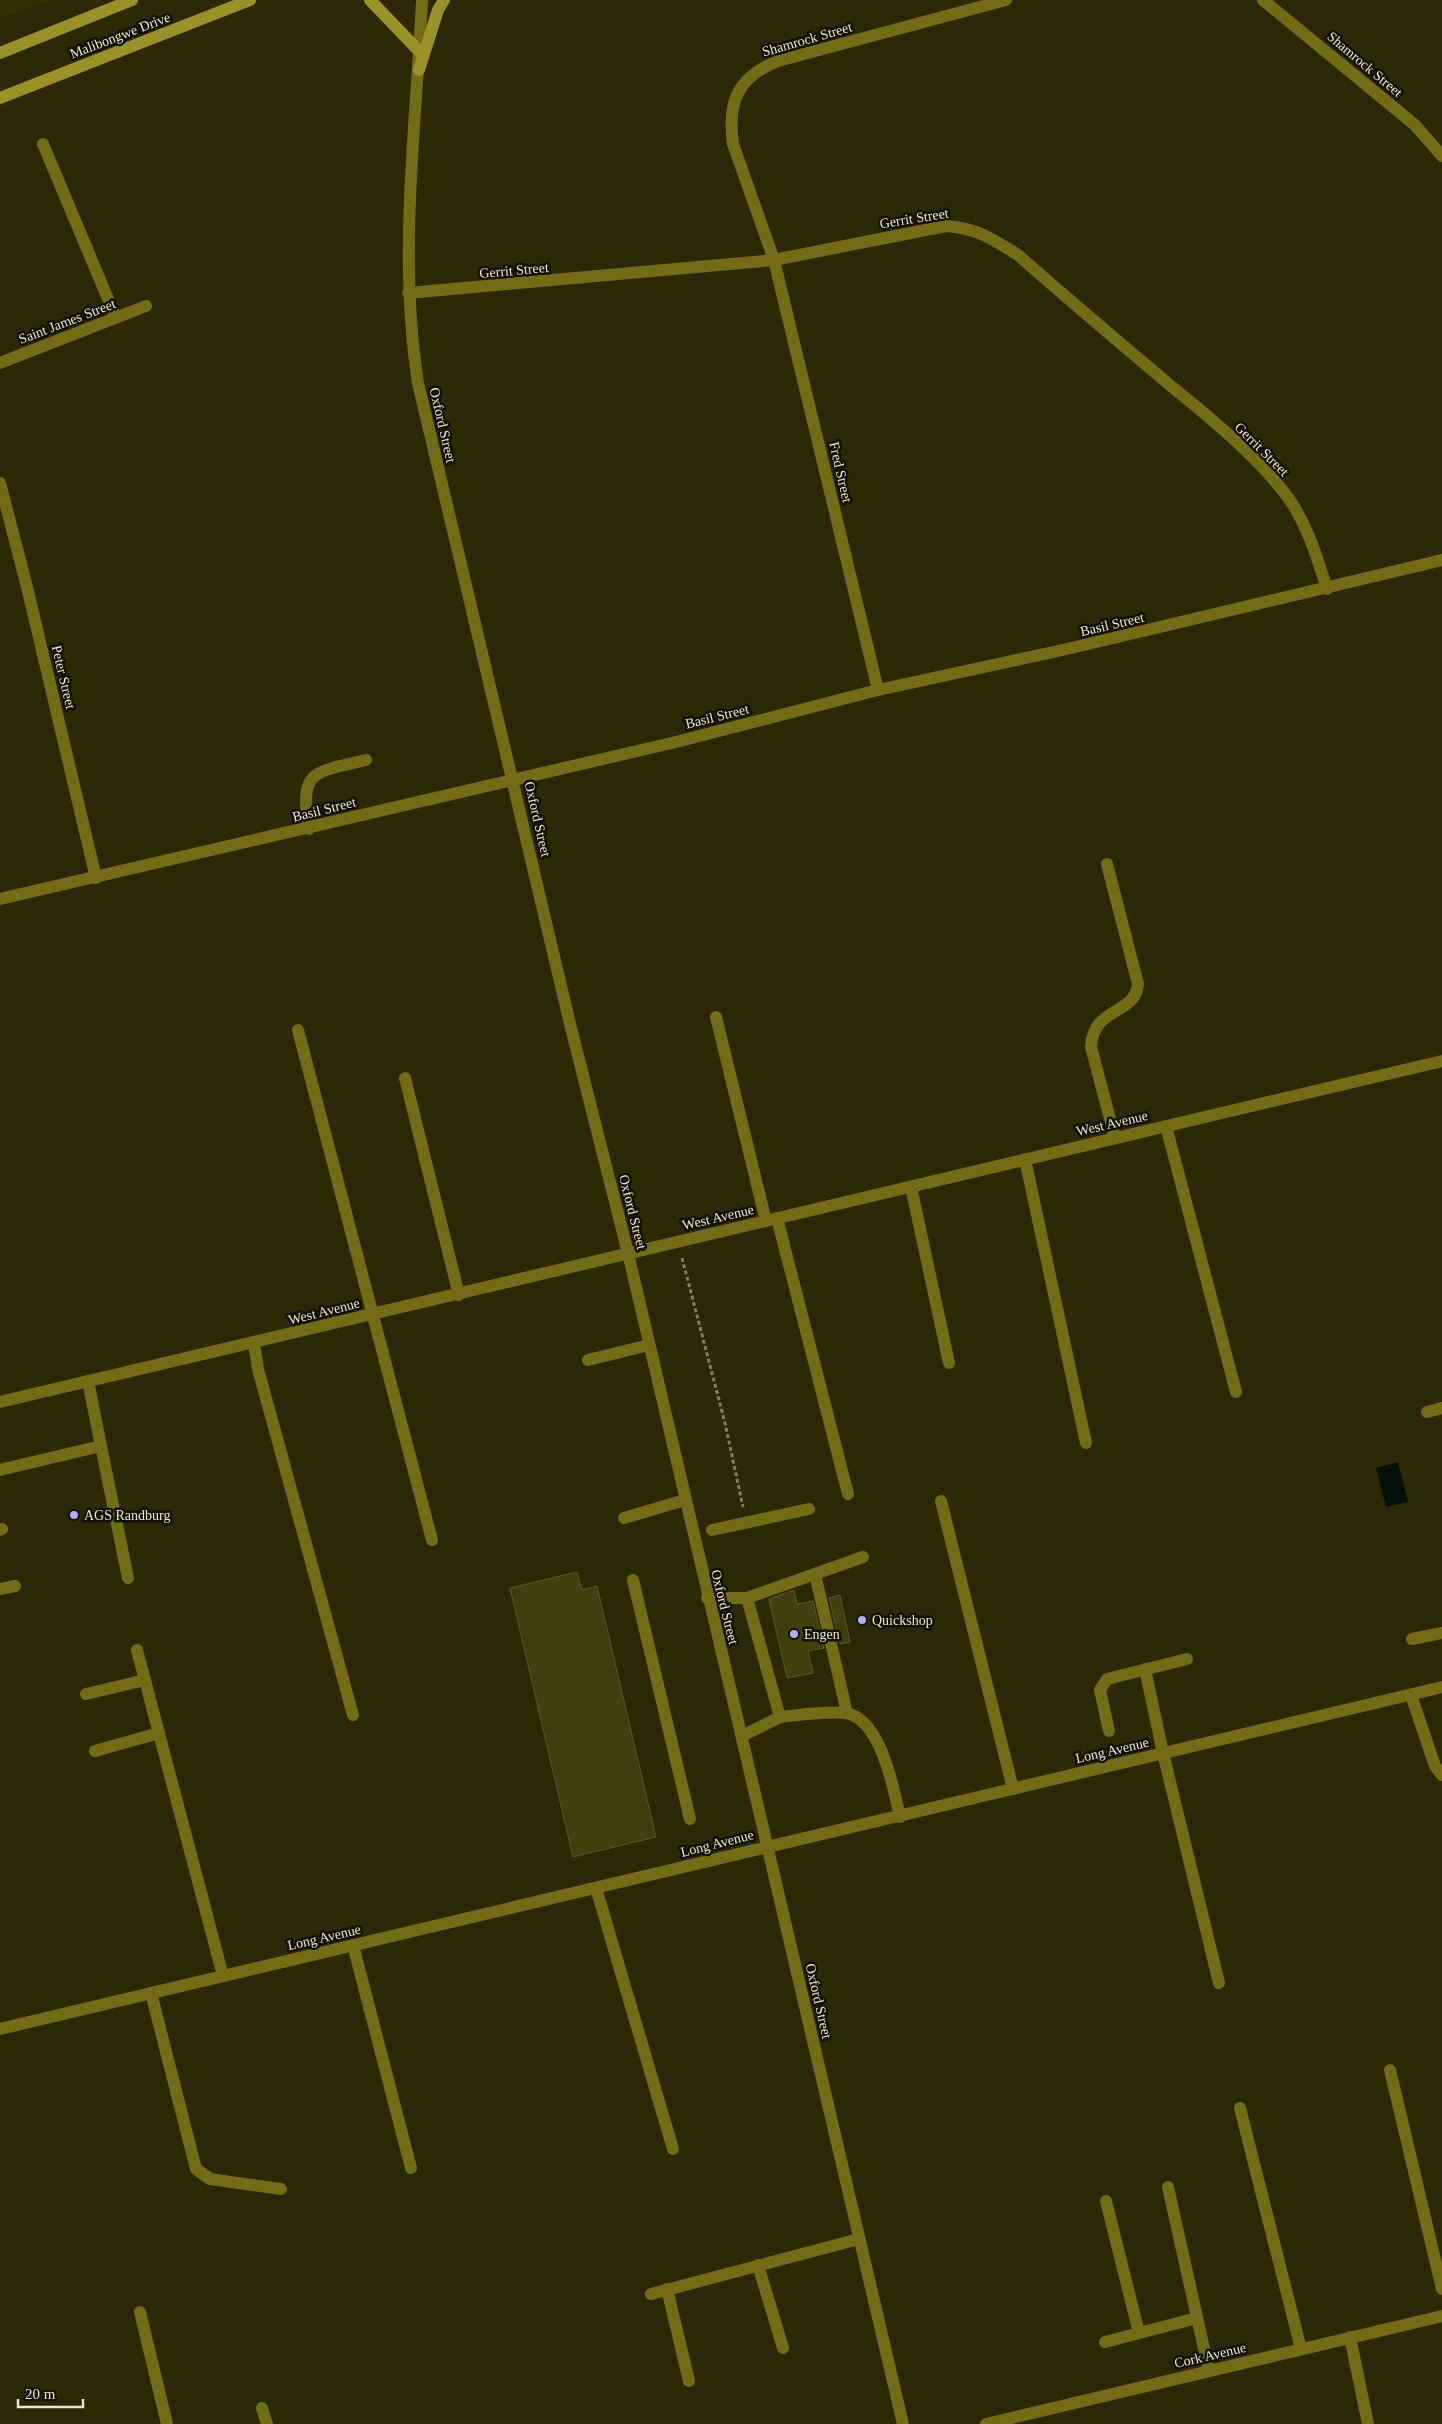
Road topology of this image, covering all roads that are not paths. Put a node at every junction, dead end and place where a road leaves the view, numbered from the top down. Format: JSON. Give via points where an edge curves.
{"nodes":[{"id":1,"x":132,"y":0,"type":"edge"},
{"id":2,"x":250,"y":0,"type":"edge"},
{"id":3,"x":370,"y":0,"type":"edge"},
{"id":4,"x":422,"y":0,"type":"edge"},
{"id":5,"x":444,"y":0,"type":"edge"},
{"id":6,"x":1006,"y":0,"type":"edge"},
{"id":7,"x":1263,"y":0,"type":"edge"},
{"id":8,"x":118,"y":4,"type":"edge"},
{"id":9,"x":420,"y":52,"type":"junction"},
{"id":10,"x":0,"y":53,"type":"edge"},
{"id":11,"x":419,"y":70,"type":"junction"},
{"id":12,"x":0,"y":98,"type":"edge"},
{"id":13,"x":43,"y":144,"type":"dead end"},
{"id":14,"x":1442,"y":156,"type":"edge"},
{"id":15,"x":774,"y":260,"type":"junction"},
{"id":16,"x":408,"y":293,"type":"junction"},
{"id":17,"x":146,"y":306,"type":"dead end"},
{"id":18,"x":116,"y":318,"type":"junction"},
{"id":19,"x":0,"y":363,"type":"edge"},
{"id":20,"x":0,"y":484,"type":"edge"},
{"id":21,"x":1442,"y":560,"type":"edge"},
{"id":22,"x":1328,"y":589,"type":"junction"},
{"id":23,"x":878,"y":690,"type":"junction"},
{"id":24,"x":366,"y":760,"type":"dead end"},
{"id":25,"x":513,"y":779,"type":"junction"},
{"id":26,"x":309,"y":829,"type":"junction"},
{"id":27,"x":1108,"y":864,"type":"dead end"},
{"id":28,"x":96,"y":878,"type":"junction"},
{"id":29,"x":0,"y":899,"type":"edge"},
{"id":30,"x":716,"y":1017,"type":"dead end"},
{"id":31,"x":298,"y":1030,"type":"dead end"},
{"id":32,"x":1442,"y":1061,"type":"edge"},
{"id":33,"x":405,"y":1078,"type":"dead end"},
{"id":34,"x":1166,"y":1126,"type":"junction"},
{"id":35,"x":1115,"y":1138,"type":"junction"},
{"id":36,"x":1025,"y":1159,"type":"junction"},
{"id":37,"x":912,"y":1187,"type":"junction"},
{"id":38,"x":771,"y":1220,"type":"junction"},
{"id":39,"x":628,"y":1253,"type":"junction"},
{"id":40,"x":460,"y":1294,"type":"junction"},
{"id":41,"x":372,"y":1315,"type":"junction"},
{"id":42,"x":254,"y":1343,"type":"junction"},
{"id":43,"x":649,"y":1345,"type":"junction"},
{"id":44,"x":588,"y":1360,"type":"dead end"},
{"id":45,"x":949,"y":1363,"type":"dead end"},
{"id":46,"x":88,"y":1381,"type":"junction"},
{"id":47,"x":1236,"y":1392,"type":"dead end"},
{"id":48,"x":0,"y":1402,"type":"edge"},
{"id":49,"x":1442,"y":1408,"type":"edge"},
{"id":50,"x":1427,"y":1412,"type":"dead end"},
{"id":51,"x":1086,"y":1443,"type":"dead end"},
{"id":52,"x":101,"y":1446,"type":"junction"},
{"id":53,"x":0,"y":1470,"type":"edge"},
{"id":54,"x":848,"y":1494,"type":"dead end"},
{"id":55,"x":685,"y":1500,"type":"junction"},
{"id":56,"x":941,"y":1501,"type":"dead end"},
{"id":57,"x":809,"y":1509,"type":"dead end"},
{"id":58,"x":624,"y":1518,"type":"dead end"},
{"id":59,"x":712,"y":1530,"type":"dead end"},
{"id":60,"x":432,"y":1540,"type":"dead end"},
{"id":61,"x":863,"y":1557,"type":"dead end"},
{"id":62,"x":815,"y":1574,"type":"junction"},
{"id":63,"x":128,"y":1578,"type":"dead end"},
{"id":64,"x":633,"y":1580,"type":"dead end"},
{"id":65,"x":15,"y":1586,"type":"dead end"},
{"id":66,"x":0,"y":1589,"type":"edge"},
{"id":67,"x":708,"y":1598,"type":"junction"},
{"id":68,"x":747,"y":1598,"type":"junction"},
{"id":69,"x":1442,"y":1632,"type":"edge"},
{"id":70,"x":1412,"y":1640,"type":"dead end"},
{"id":71,"x":137,"y":1650,"type":"dead end"},
{"id":72,"x":1187,"y":1659,"type":"dead end"},
{"id":73,"x":1145,"y":1669,"type":"junction"},
{"id":74,"x":145,"y":1680,"type":"junction"},
{"id":75,"x":1442,"y":1687,"type":"edge"},
{"id":76,"x":86,"y":1694,"type":"dead end"},
{"id":77,"x":1411,"y":1695,"type":"junction"},
{"id":78,"x":847,"y":1713,"type":"junction"},
{"id":79,"x":353,"y":1715,"type":"dead end"},
{"id":80,"x":780,"y":1717,"type":"junction"},
{"id":81,"x":1109,"y":1731,"type":"dead end"},
{"id":82,"x":159,"y":1734,"type":"junction"},
{"id":83,"x":742,"y":1736,"type":"junction"},
{"id":84,"x":94,"y":1751,"type":"dead end"},
{"id":85,"x":1163,"y":1753,"type":"junction"},
{"id":86,"x":1442,"y":1775,"type":"edge"},
{"id":87,"x":1012,"y":1789,"type":"junction"},
{"id":88,"x":900,"y":1816,"type":"junction"},
{"id":89,"x":690,"y":1819,"type":"dead end"},
{"id":90,"x":767,"y":1846,"type":"junction"},
{"id":91,"x":596,"y":1888,"type":"junction"},
{"id":92,"x":354,"y":1945,"type":"junction"},
{"id":93,"x":224,"y":1976,"type":"junction"},
{"id":94,"x":1219,"y":1983,"type":"dead end"},
{"id":95,"x":151,"y":1993,"type":"junction"},
{"id":96,"x":0,"y":2028,"type":"edge"},
{"id":97,"x":1390,"y":2070,"type":"dead end"},
{"id":98,"x":1240,"y":2108,"type":"dead end"},
{"id":99,"x":672,"y":2149,"type":"dead end"},
{"id":100,"x":411,"y":2168,"type":"dead end"},
{"id":101,"x":1168,"y":2187,"type":"dead end"},
{"id":102,"x":281,"y":2189,"type":"dead end"},
{"id":103,"x":1106,"y":2201,"type":"dead end"},
{"id":104,"x":859,"y":2239,"type":"junction"},
{"id":105,"x":758,"y":2265,"type":"junction"},
{"id":106,"x":667,"y":2289,"type":"junction"},
{"id":107,"x":1442,"y":2289,"type":"edge"},
{"id":108,"x":651,"y":2294,"type":"dead end"},
{"id":109,"x":140,"y":2312,"type":"dead end"},
{"id":110,"x":1442,"y":2316,"type":"edge"},
{"id":111,"x":1197,"y":2318,"type":"junction"},
{"id":112,"x":1139,"y":2333,"type":"junction"},
{"id":113,"x":1350,"y":2337,"type":"junction"},
{"id":114,"x":1105,"y":2342,"type":"dead end"},
{"id":115,"x":782,"y":2348,"type":"dead end"},
{"id":116,"x":1300,"y":2349,"type":"junction"},
{"id":117,"x":1209,"y":2371,"type":"junction"},
{"id":118,"x":689,"y":2381,"type":"dead end"},
{"id":119,"x":262,"y":2408,"type":"dead end"},
{"id":120,"x":167,"y":2424,"type":"edge"},
{"id":121,"x":266,"y":2424,"type":"edge"},
{"id":122,"x":903,"y":2424,"type":"edge"},
{"id":123,"x":986,"y":2424,"type":"edge"},
{"id":124,"x":1368,"y":2424,"type":"edge"}],
"edges":[{"from":1,"to":8,"type":"main road","name":"Malibongwe Drive"},
{"from":2,"to":12,"type":"main road","name":"Malibongwe Drive"},
{"from":3,"to":9,"type":"main road"},
{"from":4,"to":9,"type":"street","name":"Oxford Street"},
{"from":5,"to":11,"type":"main road"},
{"from":6,"to":15,"type":"street","name":"Shamrock Street","via":[[778,61],[762,67],[746,79],[738,91],[730,127]]},
{"from":7,"to":14,"type":"street","name":"Shamrock Street","via":[[1414,125]]},
{"from":8,"to":10,"type":"main road","name":"Malibongwe Drive"},
{"from":9,"to":11,"type":"street","name":"Oxford Street"},
{"from":11,"to":16,"type":"street","name":"Oxford Street","via":[[408,222]]},
{"from":13,"to":18,"type":"street"},
{"from":15,"to":16,"type":"street","name":"Gerrit Street"},
{"from":15,"to":22,"type":"street","name":"Gerrit Street","via":[[946,226],[966,227],[985,234],[1018,255],[1220,428],[1269,475],[1303,523]]},
{"from":15,"to":23,"type":"street","name":"Fred Street"},
{"from":16,"to":25,"type":"street","name":"Oxford Street","via":[[418,383]]},
{"from":17,"to":18,"type":"street","name":"Saint James Street"},
{"from":18,"to":19,"type":"street","name":"Saint James Street"},
{"from":20,"to":28,"type":"street","name":"Peter Street"},
{"from":21,"to":22,"type":"street","name":"Basil Street"},
{"from":22,"to":23,"type":"street","name":"Basil Street"},
{"from":23,"to":25,"type":"street","name":"Basil Street","via":[[676,742]]},
{"from":24,"to":26,"type":"street","via":[[314,775],[305,790]]},
{"from":25,"to":26,"type":"street","name":"Basil Street"},
{"from":25,"to":39,"type":"street","name":"Oxford Street"},
{"from":26,"to":28,"type":"street","name":"Basil Street"},
{"from":27,"to":35,"type":"street","via":[[1138,984],[1133,999],[1098,1023],[1092,1038],[1091,1047]]},
{"from":28,"to":29,"type":"street","name":"Basil Street"},
{"from":30,"to":38,"type":"street"},
{"from":31,"to":41,"type":"street"},
{"from":32,"to":34,"type":"street","name":"West Avenue"},
{"from":33,"to":40,"type":"street"},
{"from":34,"to":35,"type":"street","name":"West Avenue"},
{"from":34,"to":47,"type":"street"},
{"from":35,"to":36,"type":"street","name":"West Avenue"},
{"from":36,"to":37,"type":"street","name":"West Avenue"},
{"from":36,"to":51,"type":"street"},
{"from":37,"to":38,"type":"street","name":"West Avenue"},
{"from":37,"to":45,"type":"street"},
{"from":38,"to":39,"type":"street","name":"West Avenue"},
{"from":38,"to":54,"type":"street"},
{"from":39,"to":40,"type":"street","name":"West Avenue"},
{"from":39,"to":43,"type":"street","name":"Oxford Street"},
{"from":40,"to":41,"type":"street","name":"West Avenue"},
{"from":41,"to":42,"type":"street","name":"West Avenue"},
{"from":41,"to":60,"type":"street"},
{"from":42,"to":46,"type":"street","name":"West Avenue"},
{"from":42,"to":79,"type":"street","via":[[258,1369]]},
{"from":43,"to":44,"type":"street"},
{"from":43,"to":55,"type":"street","name":"Oxford Street"},
{"from":46,"to":48,"type":"street","name":"West Avenue"},
{"from":46,"to":52,"type":"street"},
{"from":49,"to":50,"type":"street"},
{"from":52,"to":53,"type":"street"},
{"from":52,"to":63,"type":"street"},
{"from":55,"to":58,"type":"street"},
{"from":55,"to":67,"type":"street","name":"Oxford Street"},
{"from":56,"to":87,"type":"street"},
{"from":57,"to":59,"type":"street"},
{"from":61,"to":62,"type":"street"},
{"from":62,"to":68,"type":"street"},
{"from":62,"to":78,"type":"street"},
{"from":64,"to":89,"type":"street"},
{"from":65,"to":66,"type":"street"},
{"from":67,"to":68,"type":"street"},
{"from":67,"to":83,"type":"street","name":"Oxford Street"},
{"from":68,"to":80,"type":"street"},
{"from":69,"to":70,"type":"street"},
{"from":71,"to":74,"type":"street"},
{"from":72,"to":73,"type":"street"},
{"from":73,"to":81,"type":"street","via":[[1102,1683],[1100,1690]]},
{"from":73,"to":85,"type":"street"},
{"from":74,"to":76,"type":"street"},
{"from":74,"to":82,"type":"street"},
{"from":75,"to":77,"type":"street","name":"Long Avenue"},
{"from":77,"to":85,"type":"street","name":"Long Avenue"},
{"from":77,"to":86,"type":"street","via":[[1435,1766]]},
{"from":78,"to":80,"type":"street"},
{"from":78,"to":88,"type":"street","via":[[871,1729]]},
{"from":80,"to":83,"type":"street"},
{"from":82,"to":84,"type":"street"},
{"from":82,"to":93,"type":"street"},
{"from":83,"to":90,"type":"street","name":"Oxford Street"},
{"from":85,"to":87,"type":"street","name":"Long Avenue"},
{"from":85,"to":94,"type":"street"},
{"from":87,"to":88,"type":"street","name":"Long Avenue"},
{"from":88,"to":90,"type":"street","name":"Long Avenue"},
{"from":90,"to":91,"type":"street","name":"Long Avenue"},
{"from":90,"to":104,"type":"street","name":"Oxford Street"},
{"from":91,"to":92,"type":"street","name":"Long Avenue"},
{"from":91,"to":99,"type":"street"},
{"from":92,"to":93,"type":"street","name":"Long Avenue"},
{"from":92,"to":100,"type":"street"},
{"from":93,"to":95,"type":"street","name":"Long Avenue"},
{"from":95,"to":96,"type":"street","name":"Long Avenue"},
{"from":95,"to":102,"type":"street","via":[[196,2169],[210,2179]]},
{"from":97,"to":107,"type":"street"},
{"from":98,"to":116,"type":"street"},
{"from":101,"to":111,"type":"street"},
{"from":103,"to":112,"type":"street"},
{"from":104,"to":105,"type":"street"},
{"from":104,"to":122,"type":"street","name":"Oxford Street"},
{"from":105,"to":106,"type":"street"},
{"from":105,"to":115,"type":"street"},
{"from":106,"to":108,"type":"street"},
{"from":106,"to":118,"type":"street"},
{"from":109,"to":120,"type":"street"},
{"from":110,"to":113,"type":"street","name":"Cork Avenue"},
{"from":111,"to":112,"type":"street"},
{"from":111,"to":117,"type":"street"},
{"from":112,"to":114,"type":"street"},
{"from":113,"to":116,"type":"street","name":"Cork Avenue"},
{"from":113,"to":124,"type":"street"},
{"from":116,"to":117,"type":"street","name":"Cork Avenue"},
{"from":117,"to":123,"type":"street","name":"Cork Avenue"},
{"from":119,"to":121,"type":"street"}]}
